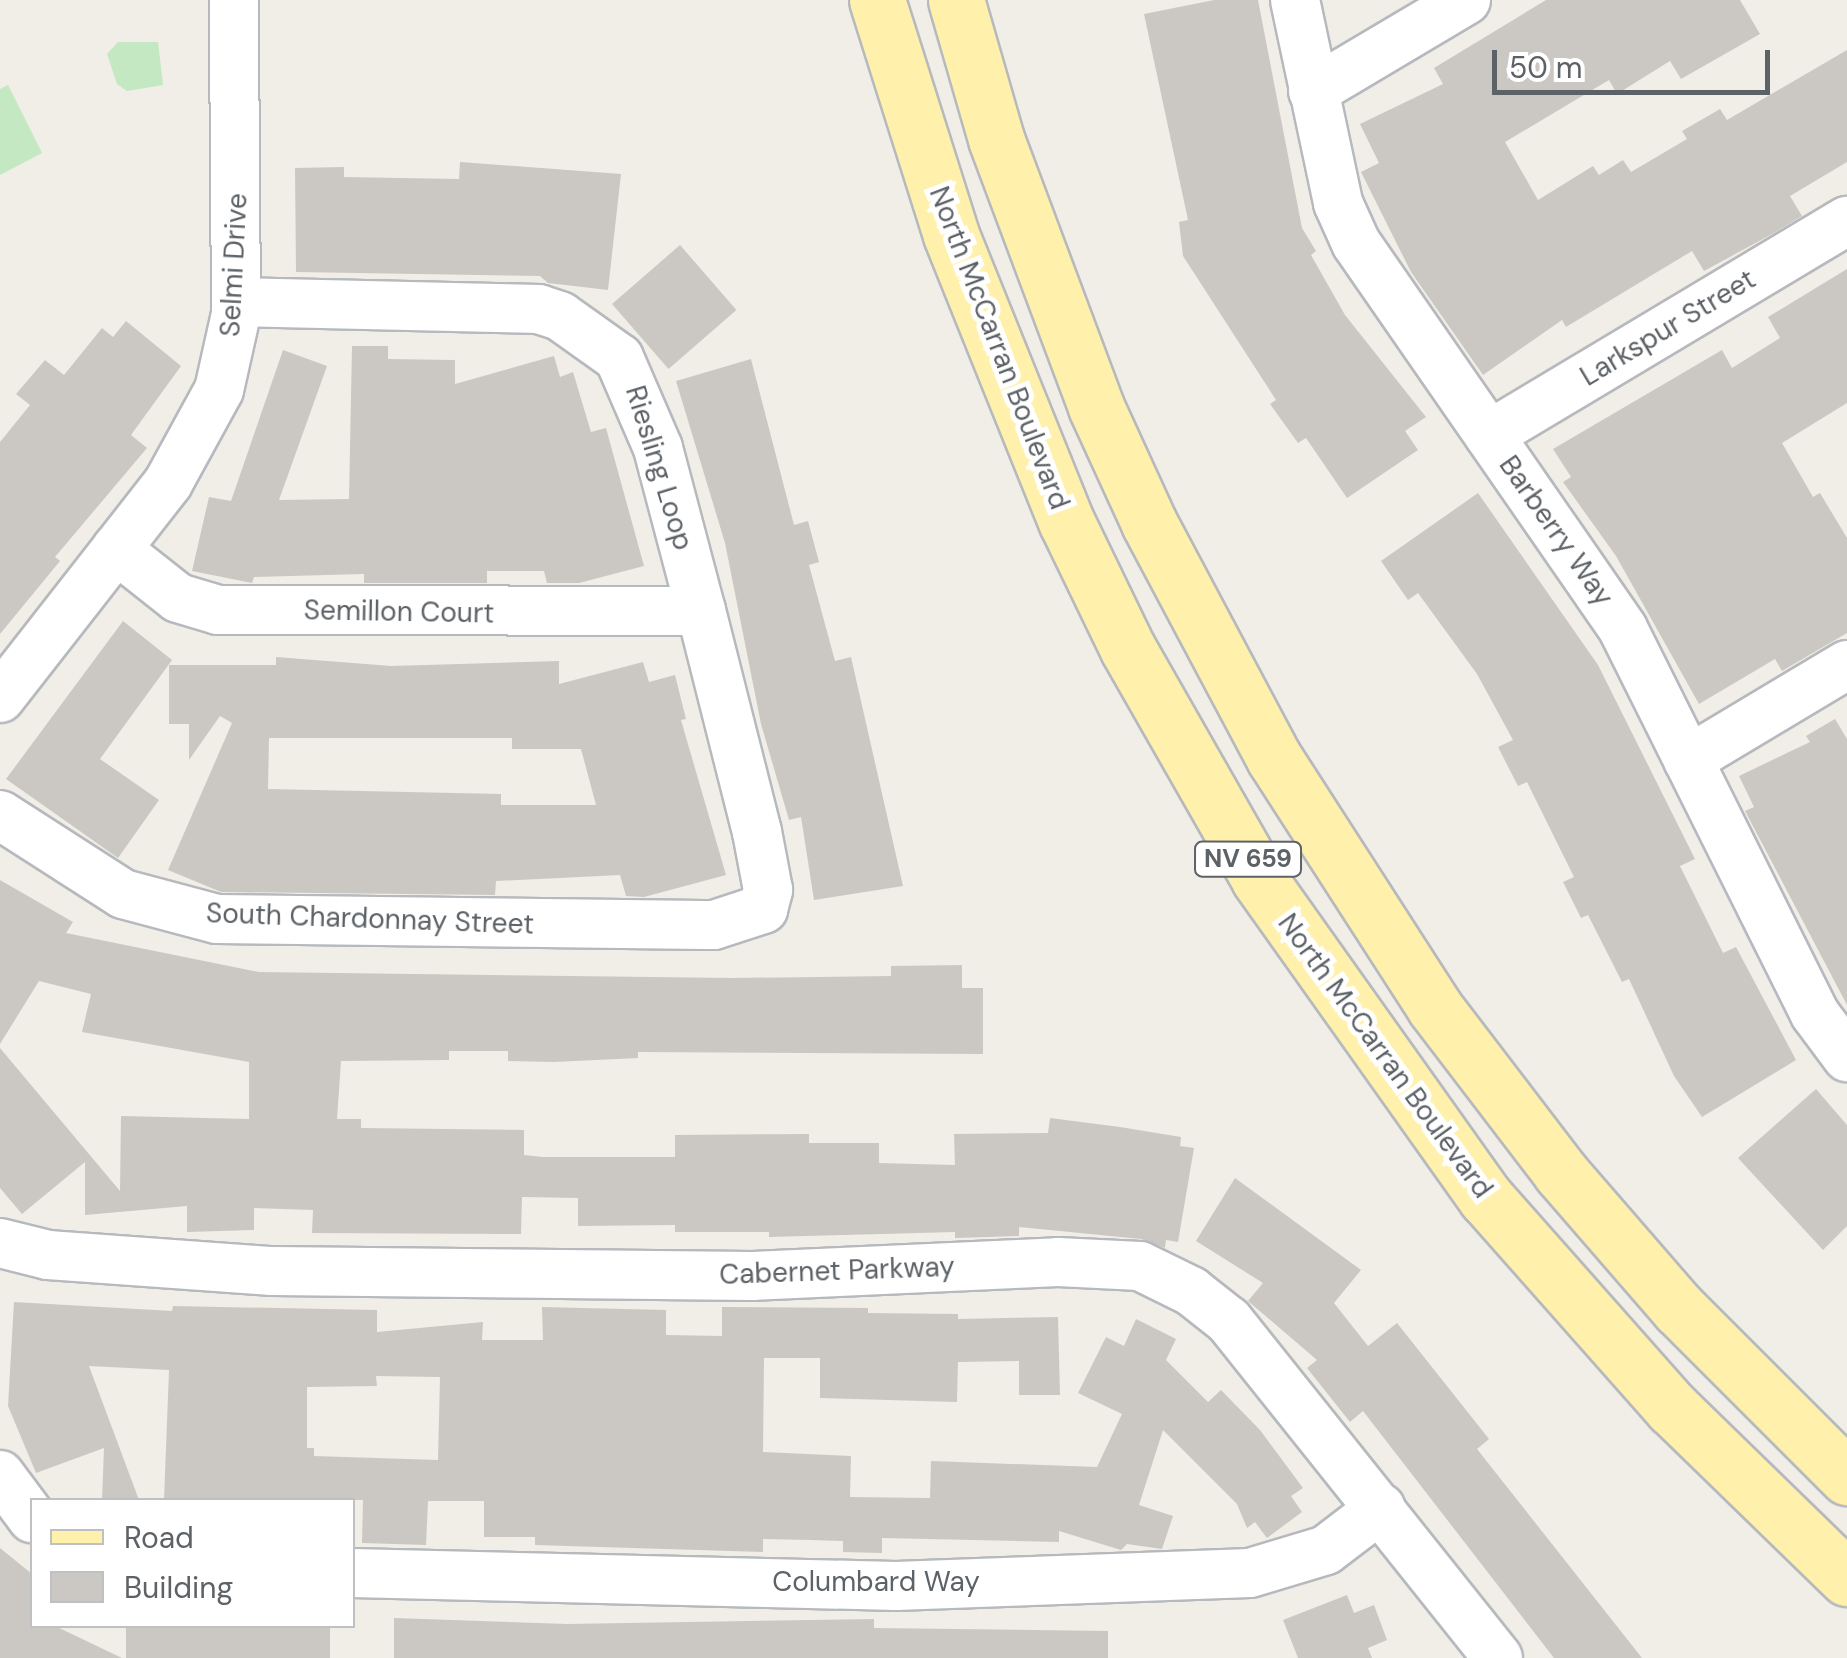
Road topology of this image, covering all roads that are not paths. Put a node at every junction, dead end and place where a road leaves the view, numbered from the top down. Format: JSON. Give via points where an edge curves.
{"nodes":[{"id":1,"x":234,"y":0,"type":"edge"},
{"id":2,"x":877,"y":0,"type":"edge"},
{"id":3,"x":956,"y":0,"type":"edge"},
{"id":4,"x":1295,"y":0,"type":"edge"},
{"id":5,"x":1466,"y":0,"type":"edge"},
{"id":6,"x":1314,"y":91,"type":"junction"},
{"id":7,"x":1847,"y":221,"type":"edge"},
{"id":8,"x":236,"y":302,"type":"junction"},
{"id":9,"x":1489,"y":435,"type":"junction"},
{"id":10,"x":116,"y":549,"type":"junction"},
{"id":11,"x":701,"y":611,"type":"junction"},
{"id":12,"x":1847,"y":665,"type":"edge"},
{"id":13,"x":0,"y":698,"type":"edge"},
{"id":14,"x":1688,"y":760,"type":"junction"},
{"id":15,"x":0,"y":815,"type":"edge"},
{"id":16,"x":763,"y":909,"type":"joint"},
{"id":17,"x":1847,"y":1057,"type":"edge"},
{"id":18,"x":0,"y":1243,"type":"edge"},
{"id":19,"x":0,"y":1475,"type":"edge"},
{"id":20,"x":1847,"y":1477,"type":"edge"},
{"id":21,"x":1381,"y":1508,"type":"junction"},
{"id":22,"x":30,"y":1515,"type":"edge"},
{"id":23,"x":355,"y":1574,"type":"edge"},
{"id":24,"x":1847,"y":1578,"type":"edge"},
{"id":25,"x":1498,"y":1658,"type":"edge"}],
"edges":[{"from":1,"to":8,"type":"street","name":"Selmi Drive"},
{"from":2,"to":24,"type":"main road","name":"North McCarran Boulevard","number":"NV 659","via":[[964,269],[1067,523],[1137,665],[1260,879],[1486,1198],[1672,1408]]},
{"from":3,"to":20,"type":"main road","number":"NV 659","via":[[996,139],[1096,406],[1149,523],[1274,758],[1434,1008],[1561,1173],[1679,1309]]},
{"from":4,"to":6,"type":"street","name":"Barberry Way"},
{"from":5,"to":6,"type":"street"},
{"from":6,"to":9,"type":"street","name":"Barberry Way","via":[[1338,204],[1356,243]]},
{"from":7,"to":9,"type":"street","name":"Larkspur Street"},
{"from":8,"to":10,"type":"street","name":"Selmi Drive","via":[[219,390],[199,437]]},
{"from":8,"to":11,"type":"street","name":"Riesling Loop","via":[[524,307],[560,316],[604,343],[633,380],[652,431]]},
{"from":9,"to":14,"type":"street","name":"Barberry Way","via":[[1623,629]]},
{"from":10,"to":11,"type":"street","name":"Semillon Court","via":[[178,598],[218,610]]},
{"from":10,"to":13,"type":"street","name":"Selmi Drive"},
{"from":11,"to":16,"type":"street","name":"Riesling Loop","via":[[757,832],[768,890]]},
{"from":12,"to":14,"type":"street"},
{"from":14,"to":17,"type":"street","name":"Barberry Way","via":[[1815,1014]]},
{"from":15,"to":16,"type":"street","name":"South Chardonnay Street","via":[[123,894],[218,919],[714,925]]},
{"from":18,"to":21,"type":"street","name":"Cabernet Parkway","via":[[48,1255],[272,1271],[752,1276],[1058,1262],[1140,1266],[1190,1291],[1229,1321]]},
{"from":19,"to":22,"type":"street"},
{"from":21,"to":23,"type":"street","name":"Columbard Way","via":[[1326,1550],[1250,1573],[896,1586]]},
{"from":21,"to":25,"type":"street","name":"Cabernet Parkway"}]}
